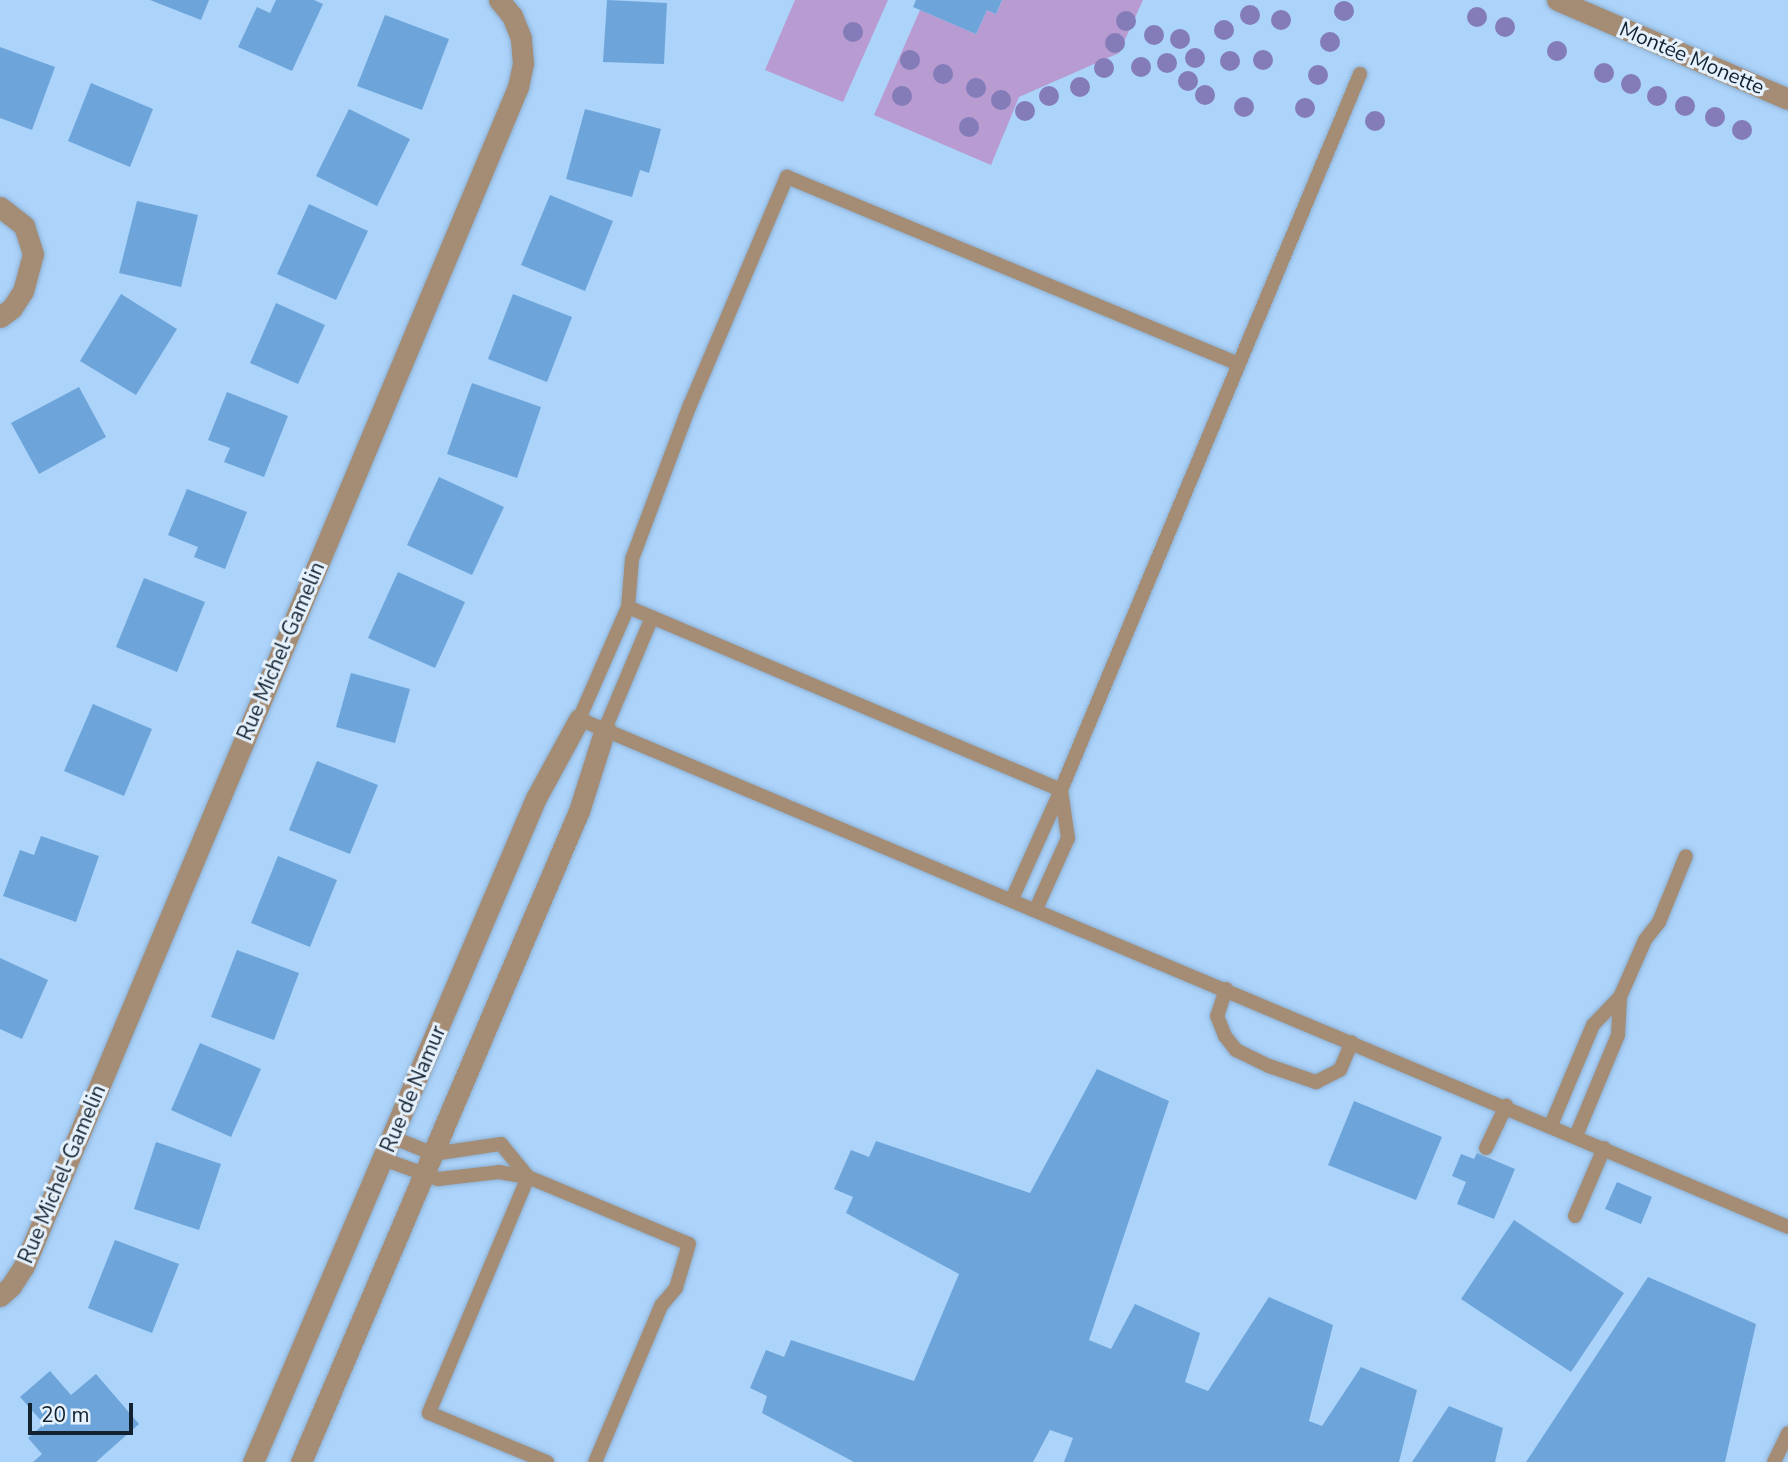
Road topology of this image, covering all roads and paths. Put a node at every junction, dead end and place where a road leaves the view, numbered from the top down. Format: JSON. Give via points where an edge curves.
{"nodes":[{"id":1,"x":499,"y":0,"type":"edge"},
{"id":2,"x":1557,"y":0,"type":"edge"},
{"id":3,"x":1360,"y":74,"type":"dead end"},
{"id":4,"x":1788,"y":99,"type":"edge"},
{"id":5,"x":0,"y":207,"type":"edge"},
{"id":6,"x":0,"y":317,"type":"edge"},
{"id":7,"x":1239,"y":364,"type":"junction"},
{"id":8,"x":628,"y":607,"type":"junction"},
{"id":9,"x":652,"y":617,"type":"junction"},
{"id":10,"x":579,"y":719,"type":"junction"},
{"id":11,"x":605,"y":729,"type":"junction"},
{"id":12,"x":1061,"y":790,"type":"junction"},
{"id":13,"x":1686,"y":856,"type":"dead end"},
{"id":14,"x":1012,"y":900,"type":"junction"},
{"id":15,"x":1036,"y":909,"type":"junction"},
{"id":16,"x":1226,"y":989,"type":"junction"},
{"id":17,"x":1620,"y":998,"type":"junction"},
{"id":18,"x":1352,"y":1042,"type":"junction"},
{"id":19,"x":1506,"y":1106,"type":"junction"},
{"id":20,"x":1551,"y":1125,"type":"junction"},
{"id":21,"x":1576,"y":1136,"type":"junction"},
{"id":22,"x":392,"y":1137,"type":"junction"},
{"id":23,"x":1486,"y":1148,"type":"dead end"},
{"id":24,"x":1604,"y":1148,"type":"junction"},
{"id":25,"x":433,"y":1154,"type":"junction"},
{"id":26,"x":383,"y":1159,"type":"junction"},
{"id":27,"x":424,"y":1177,"type":"junction"},
{"id":28,"x":528,"y":1177,"type":"junction"},
{"id":29,"x":1575,"y":1216,"type":"dead end"},
{"id":30,"x":1788,"y":1227,"type":"edge"},
{"id":31,"x":0,"y":1296,"type":"edge"},
{"id":32,"x":1788,"y":1433,"type":"edge"},
{"id":33,"x":253,"y":1462,"type":"edge"},
{"id":34,"x":301,"y":1462,"type":"edge"},
{"id":35,"x":547,"y":1462,"type":"edge"},
{"id":36,"x":595,"y":1462,"type":"edge"},
{"id":37,"x":1774,"y":1462,"type":"edge"}],
"edges":[{"from":1,"to":31,"type":"street","name":"Rue Michel-Gamelin","via":[[521,38],[523,63],[518,87],[24,1266]]},
{"from":2,"to":4,"type":"street","name":"Montée Monette"},
{"from":3,"to":7,"type":"lane"},
{"from":5,"to":6,"type":"street","via":[[24,226],[33,254],[23,291]]},
{"from":7,"to":8,"type":"lane","via":[[787,177],[690,405],[632,559]]},
{"from":7,"to":12,"type":"lane"},
{"from":8,"to":9,"type":"lane"},
{"from":8,"to":10,"type":"lane"},
{"from":9,"to":11,"type":"lane"},
{"from":9,"to":12,"type":"lane"},
{"from":10,"to":11,"type":"lane"},
{"from":10,"to":22,"type":"street","name":"Rue de Namur","via":[[536,798]]},
{"from":11,"to":14,"type":"lane"},
{"from":11,"to":25,"type":"street","name":"Rue de Namur","via":[[579,811]]},
{"from":12,"to":14,"type":"lane"},
{"from":12,"to":15,"type":"lane","via":[[1069,838]]},
{"from":13,"to":17,"type":"lane"},
{"from":14,"to":15,"type":"lane"},
{"from":15,"to":16,"type":"lane"},
{"from":16,"to":18,"type":"lane"},
{"from":16,"to":18,"type":"lane","via":[[1217,1016],[1224,1036],[1237,1050],[1269,1066],[1316,1082],[1339,1069]]},
{"from":17,"to":20,"type":"lane","via":[[1593,1025]]},
{"from":17,"to":21,"type":"lane","via":[[1618,1035]]},
{"from":18,"to":19,"type":"lane"},
{"from":19,"to":20,"type":"lane"},
{"from":19,"to":23,"type":"lane"},
{"from":20,"to":21,"type":"lane"},
{"from":21,"to":24,"type":"lane"},
{"from":22,"to":25,"type":"lane"},
{"from":22,"to":26,"type":"street","name":"Rue de Namur"},
{"from":24,"to":29,"type":"lane"},
{"from":24,"to":30,"type":"lane"},
{"from":25,"to":27,"type":"street","name":"Rue de Namur"},
{"from":25,"to":28,"type":"lane","via":[[501,1144]]},
{"from":26,"to":27,"type":"lane"},
{"from":26,"to":33,"type":"street","name":"Rue de Namur"},
{"from":27,"to":28,"type":"lane","via":[[449,1179],[499,1172]]},
{"from":27,"to":34,"type":"street","name":"Rue de Namur"},
{"from":28,"to":35,"type":"lane","via":[[429,1413]]},
{"from":28,"to":36,"type":"lane","via":[[688,1244],[676,1288],[661,1306]]},
{"from":32,"to":37,"type":"lane"}]}
